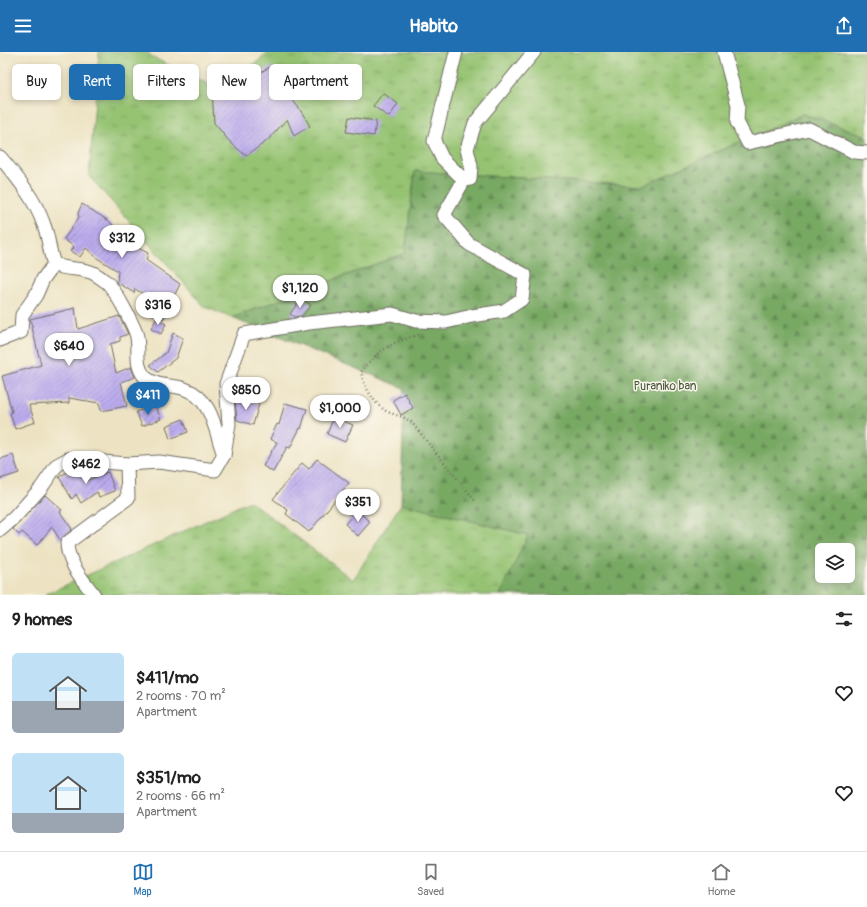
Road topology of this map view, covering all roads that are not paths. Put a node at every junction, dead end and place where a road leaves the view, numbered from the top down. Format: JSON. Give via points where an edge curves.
{"nodes":[{"id":1,"x":456,"y":52,"type":"edge"},
{"id":2,"x":534,"y":52,"type":"edge"},
{"id":3,"x":724,"y":52,"type":"edge"},
{"id":4,"x":867,"y":153,"type":"edge"},
{"id":5,"x":0,"y":157,"type":"edge"},
{"id":6,"x":464,"y":180,"type":"junction"},
{"id":7,"x":54,"y":264,"type":"junction"},
{"id":8,"x":0,"y":340,"type":"edge"},
{"id":9,"x":224,"y":455,"type":"junction"},
{"id":10,"x":127,"y":464,"type":"junction"},
{"id":11,"x":0,"y":530,"type":"edge"},
{"id":12,"x":94,"y":595,"type":"edge"}],
"edges":[{"from":1,"to":6,"type":"street","via":[[434,141],[442,158]]},
{"from":2,"to":6,"type":"street","via":[[475,123],[467,149],[471,166],[470,179]]},
{"from":3,"to":4,"type":"street","via":[[738,104],[737,122],[748,143],[809,129],[854,152]]},
{"from":5,"to":7,"type":"street","via":[[35,203],[45,226]]},
{"from":6,"to":9,"type":"street","via":[[444,214],[469,244],[525,275],[522,300],[504,311],[446,322],[416,320],[392,314],[309,323],[244,334],[226,384],[229,424]]},
{"from":7,"to":8,"type":"street","via":[[22,315],[21,332]]},
{"from":7,"to":9,"type":"street","via":[[66,270],[86,271],[108,282],[136,334],[138,368],[146,378],[161,386],[186,389],[202,401],[212,415]]},
{"from":9,"to":10,"type":"street","via":[[215,470],[159,462]]},
{"from":10,"to":11,"type":"street","via":[[68,459],[56,465],[40,488]]},
{"from":10,"to":12,"type":"street","via":[[128,498],[66,543],[67,552]]}]}
